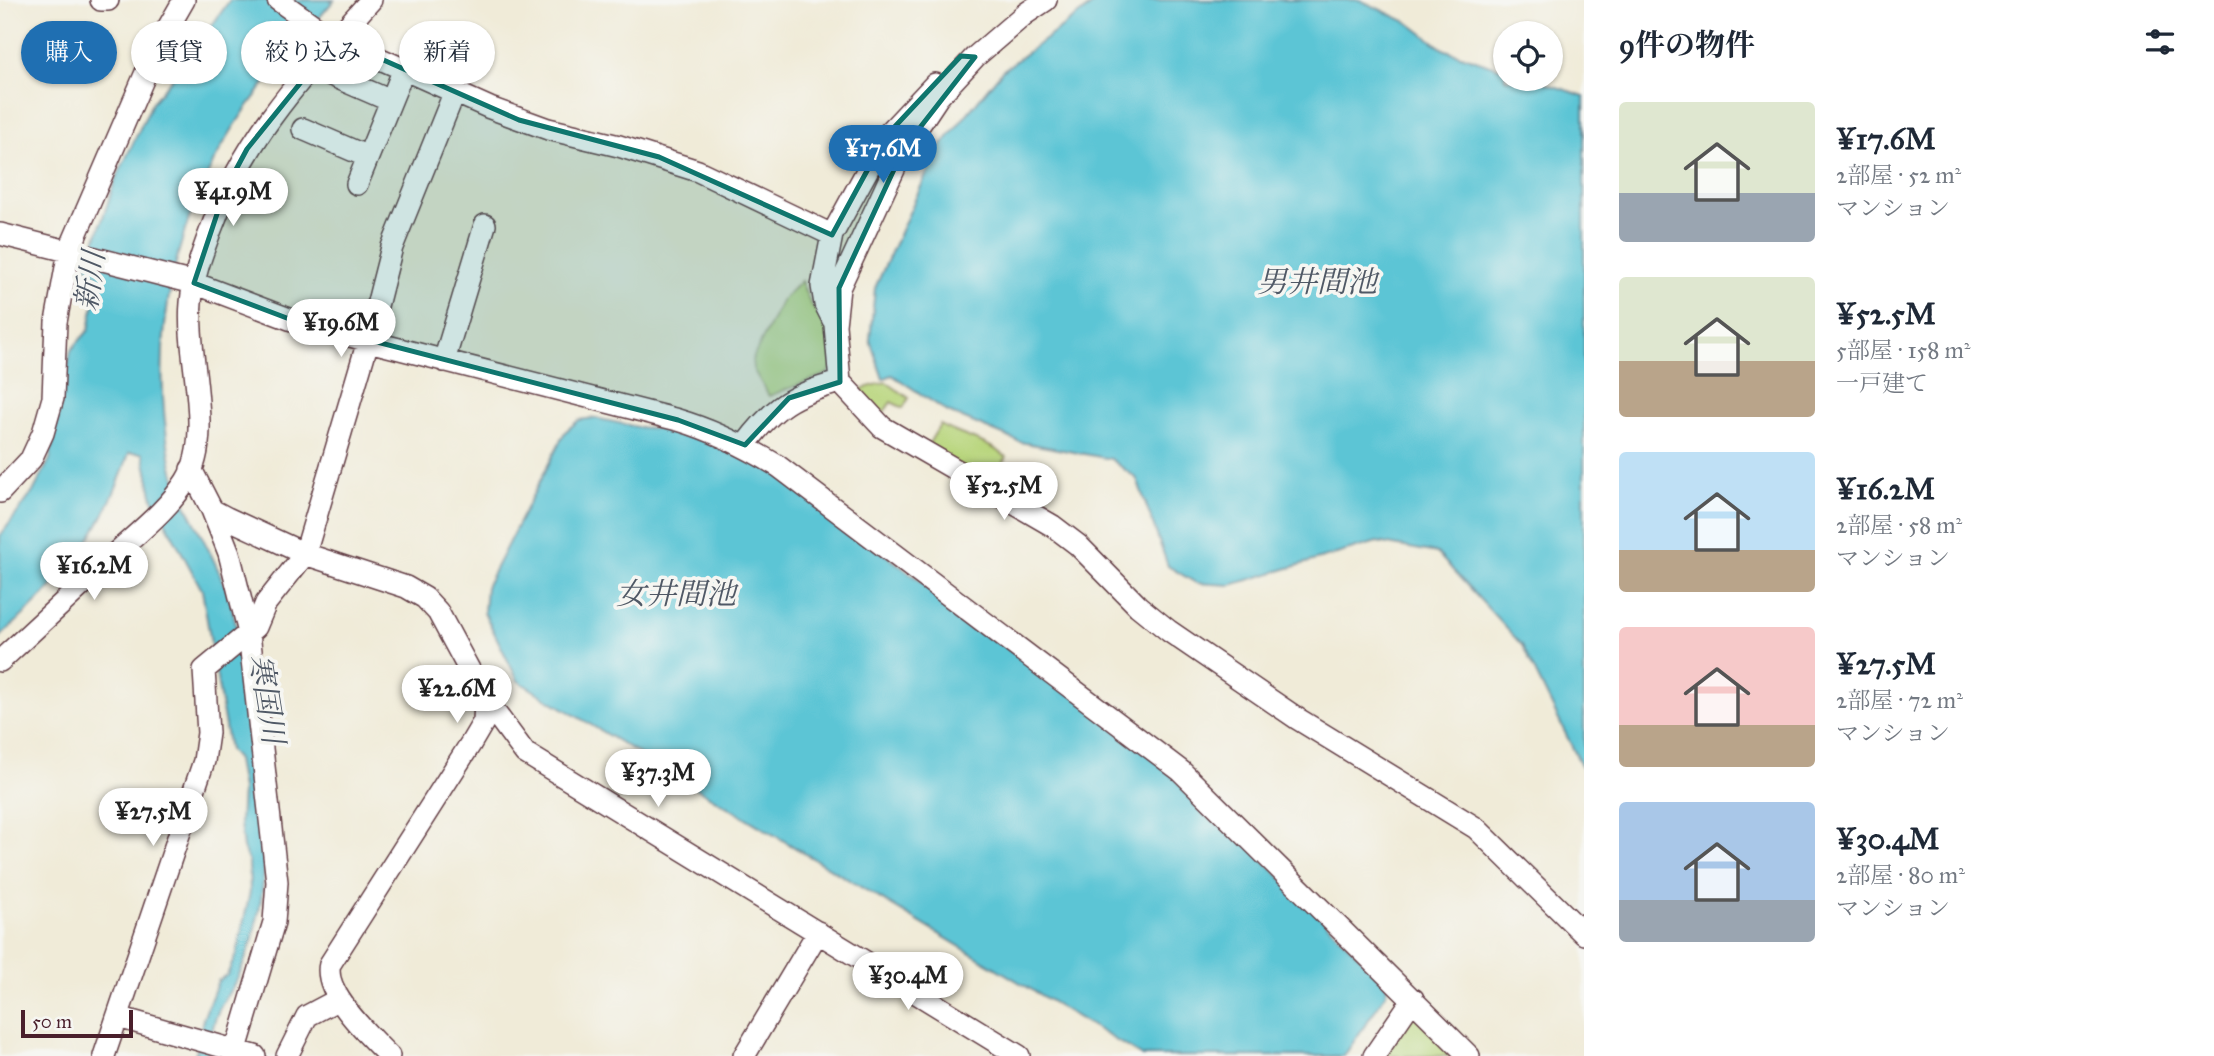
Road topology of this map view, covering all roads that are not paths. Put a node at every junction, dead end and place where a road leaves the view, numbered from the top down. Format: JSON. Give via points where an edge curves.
{"nodes":[{"id":1,"x":101,"y":0,"type":"edge"},
{"id":2,"x":108,"y":0,"type":"edge"},
{"id":3,"x":184,"y":0,"type":"edge"},
{"id":4,"x":278,"y":0,"type":"edge"},
{"id":5,"x":371,"y":0,"type":"edge"},
{"id":6,"x":1046,"y":0,"type":"edge"},
{"id":7,"x":309,"y":21,"type":"edge"},
{"id":8,"x":349,"y":21,"type":"edge"},
{"id":9,"x":975,"y":57,"type":"junction"},
{"id":10,"x":399,"y":81,"type":"edge"},
{"id":11,"x":295,"y":84,"type":"edge"},
{"id":12,"x":352,"y":84,"type":"edge"},
{"id":13,"x":439,"y":84,"type":"edge"},
{"id":14,"x":455,"y":91,"type":"junction"},
{"id":15,"x":391,"y":101,"type":"junction"},
{"id":16,"x":303,"y":130,"type":"dead end"},
{"id":17,"x":368,"y":157,"type":"junction"},
{"id":18,"x":356,"y":184,"type":"dead end"},
{"id":19,"x":485,"y":225,"type":"dead end"},
{"id":20,"x":0,"y":234,"type":"edge"},
{"id":21,"x":832,"y":235,"type":"junction"},
{"id":22,"x":74,"y":252,"type":"junction"},
{"id":23,"x":189,"y":282,"type":"junction"},
{"id":24,"x":835,"y":326,"type":"junction"},
{"id":25,"x":368,"y":341,"type":"junction"},
{"id":26,"x":444,"y":361,"type":"junction"},
{"id":27,"x":840,"y":382,"type":"junction"},
{"id":28,"x":745,"y":445,"type":"junction"},
{"id":29,"x":189,"y":475,"type":"junction"},
{"id":30,"x":0,"y":492,"type":"edge"},
{"id":31,"x":212,"y":510,"type":"junction"},
{"id":32,"x":305,"y":554,"type":"junction"},
{"id":33,"x":245,"y":636,"type":"junction"},
{"id":34,"x":0,"y":661,"type":"edge"},
{"id":35,"x":485,"y":699,"type":"junction"},
{"id":36,"x":818,"y":932,"type":"junction"},
{"id":37,"x":1584,"y":934,"type":"edge"},
{"id":38,"x":339,"y":999,"type":"junction"},
{"id":39,"x":1413,"y":999,"type":"junction"},
{"id":40,"x":118,"y":1017,"type":"junction"},
{"id":41,"x":186,"y":1044,"type":"edge"},
{"id":42,"x":238,"y":1053,"type":"edge"},
{"id":43,"x":104,"y":1056,"type":"edge"},
{"id":44,"x":287,"y":1056,"type":"edge"},
{"id":45,"x":389,"y":1056,"type":"edge"},
{"id":46,"x":744,"y":1056,"type":"edge"},
{"id":47,"x":1019,"y":1056,"type":"edge"},
{"id":48,"x":1374,"y":1056,"type":"edge"},
{"id":49,"x":1469,"y":1056,"type":"edge"}],
"edges":[{"from":1,"to":2,"type":"street"},
{"from":3,"to":22,"type":"street","via":[[157,47]]},
{"from":4,"to":7,"type":"street"},
{"from":5,"to":8,"type":"street"},
{"from":6,"to":9,"type":"street"},
{"from":9,"to":21,"type":"street","via":[[961,56],[886,136]]},
{"from":9,"to":24,"type":"street","via":[[938,97],[904,148],[839,288]]},
{"from":10,"to":15,"type":"street"},
{"from":11,"to":23,"type":"street","via":[[247,149],[225,190]]},
{"from":12,"to":15,"type":"street"},
{"from":13,"to":14,"type":"street"},
{"from":14,"to":21,"type":"street","via":[[519,120],[698,171]]},
{"from":14,"to":25,"type":"street","via":[[392,247]]},
{"from":15,"to":17,"type":"street"},
{"from":16,"to":17,"type":"street"},
{"from":17,"to":18,"type":"street"},
{"from":19,"to":26,"type":"street"},
{"from":20,"to":22,"type":"street"},
{"from":21,"to":24,"type":"street","via":[[822,286]]},
{"from":22,"to":23,"type":"street"},
{"from":22,"to":30,"type":"street","via":[[56,322],[52,398],[43,433],[31,458]]},
{"from":23,"to":25,"type":"street","via":[[292,320]]},
{"from":23,"to":29,"type":"street","via":[[198,424],[196,457]]},
{"from":24,"to":27,"type":"street"},
{"from":25,"to":26,"type":"street"},
{"from":25,"to":32,"type":"street"},
{"from":26,"to":28,"type":"street","via":[[678,420]]},
{"from":27,"to":28,"type":"street","via":[[789,398],[763,420]]},
{"from":27,"to":37,"type":"street","via":[[882,427],[1053,526],[1169,631],[1298,719],[1476,828]]},
{"from":28,"to":39,"type":"street","via":[[1181,771]]},
{"from":29,"to":31,"type":"street"},
{"from":29,"to":34,"type":"street","via":[[159,513]]},
{"from":31,"to":32,"type":"street"},
{"from":31,"to":33,"type":"street","via":[[229,553]]},
{"from":32,"to":33,"type":"street","via":[[266,603],[256,627]]},
{"from":32,"to":35,"type":"street","via":[[425,597],[438,612]]},
{"from":33,"to":40,"type":"street","via":[[204,670],[208,733],[204,761]]},
{"from":33,"to":42,"type":"street","via":[[277,882],[274,922]]},
{"from":35,"to":36,"type":"street","via":[[525,753]]},
{"from":35,"to":38,"type":"street","via":[[484,720],[471,743],[330,964],[329,984]]},
{"from":36,"to":46,"type":"street"},
{"from":36,"to":47,"type":"street"},
{"from":38,"to":44,"type":"street","via":[[307,1016]]},
{"from":38,"to":45,"type":"street"},
{"from":39,"to":48,"type":"street"},
{"from":39,"to":49,"type":"street"},
{"from":40,"to":41,"type":"street"},
{"from":40,"to":43,"type":"street"},
{"from":41,"to":42,"type":"street"}]}
